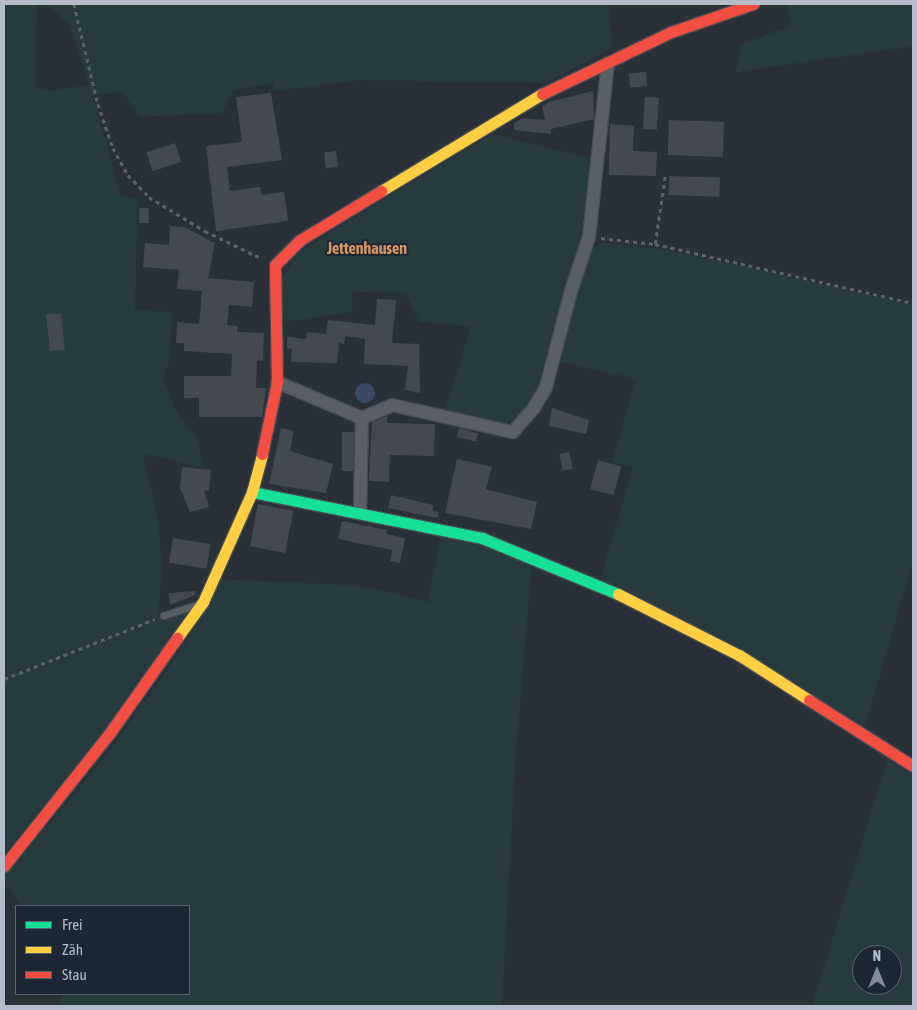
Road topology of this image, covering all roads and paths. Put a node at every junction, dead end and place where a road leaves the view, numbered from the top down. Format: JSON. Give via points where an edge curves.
{"nodes":[{"id":1,"x":74,"y":4,"type":"edge"},
{"id":2,"x":753,"y":4,"type":"edge"},
{"id":3,"x":608,"y":62,"type":"junction"},
{"id":4,"x":664,"y":176,"type":"dead end"},
{"id":5,"x":590,"y":237,"type":"junction"},
{"id":6,"x":655,"y":244,"type":"junction"},
{"id":7,"x":261,"y":258,"type":"dead end"},
{"id":8,"x":913,"y":303,"type":"edge"},
{"id":9,"x":277,"y":382,"type":"junction"},
{"id":10,"x":362,"y":418,"type":"junction"},
{"id":11,"x":252,"y":492,"type":"junction"},
{"id":12,"x":360,"y":511,"type":"junction"},
{"id":13,"x":203,"y":602,"type":"junction"},
{"id":14,"x":164,"y":616,"type":"joint"},
{"id":15,"x":4,"y":679,"type":"edge"},
{"id":16,"x":913,"y":766,"type":"edge"},
{"id":17,"x":4,"y":866,"type":"edge"}],
"edges":[{"from":1,"to":7,"type":"path","via":[[98,104],[113,148],[128,175],[149,197],[205,231]]},
{"from":2,"to":3,"type":"street","via":[[670,32]]},
{"from":3,"to":5,"type":"street"},
{"from":3,"to":9,"type":"street","via":[[544,94],[300,240],[275,265]]},
{"from":4,"to":6,"type":"path"},
{"from":5,"to":6,"type":"path"},
{"from":5,"to":10,"type":"street","via":[[571,291],[546,387],[534,408],[513,432],[392,405]]},
{"from":6,"to":8,"type":"path"},
{"from":9,"to":10,"type":"street"},
{"from":9,"to":11,"type":"street","via":[[272,418]]},
{"from":10,"to":12,"type":"street"},
{"from":11,"to":12,"type":"street"},
{"from":11,"to":13,"type":"street"},
{"from":12,"to":16,"type":"street","via":[[482,538],[533,556],[668,616],[739,655]]},
{"from":13,"to":14,"type":"lane"},
{"from":13,"to":17,"type":"street","via":[[109,734]]},
{"from":14,"to":15,"type":"path","via":[[57,654]]}]}
